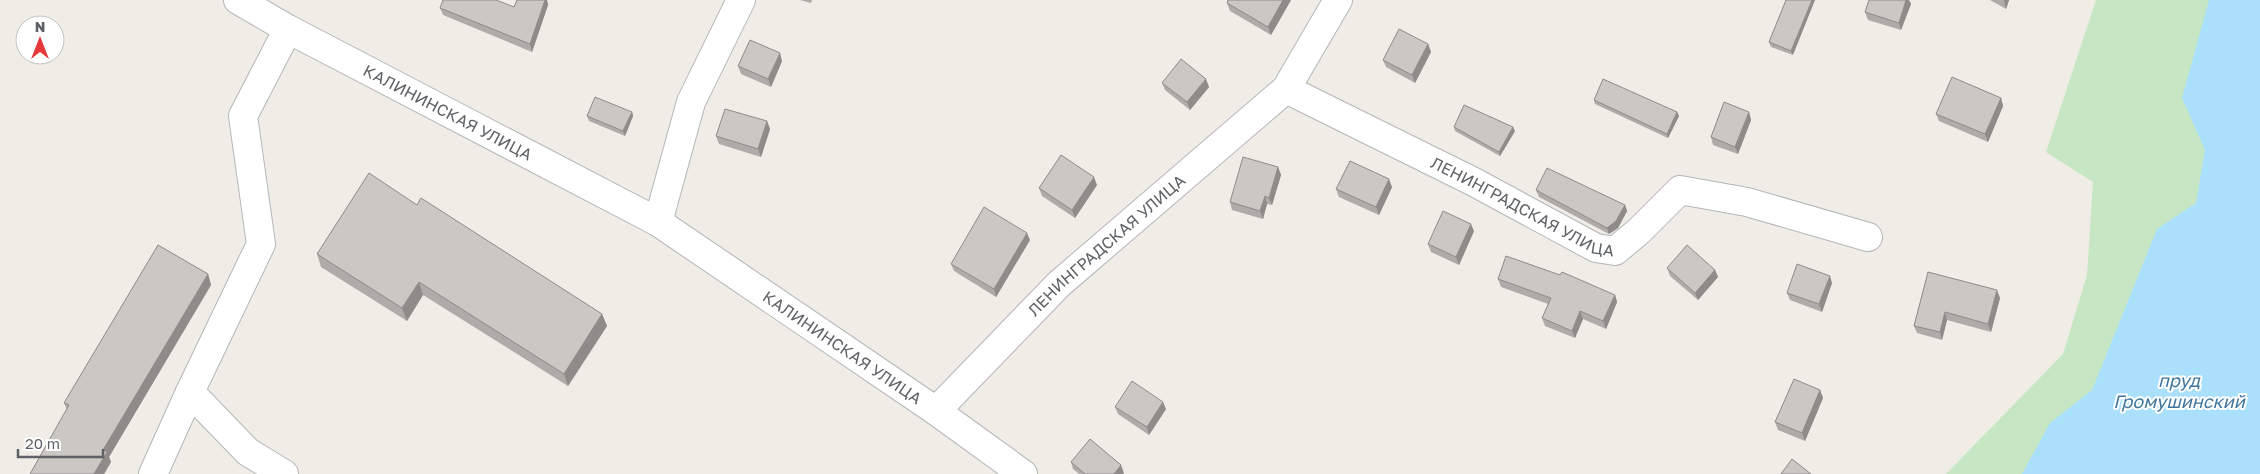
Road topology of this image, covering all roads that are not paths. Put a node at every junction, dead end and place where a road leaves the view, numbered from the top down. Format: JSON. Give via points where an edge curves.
{"nodes":[{"id":1,"x":238,"y":0,"type":"edge"},
{"id":2,"x":741,"y":0,"type":"edge"},
{"id":3,"x":1338,"y":0,"type":"edge"},
{"id":4,"x":288,"y":30,"type":"junction"},
{"id":5,"x":1286,"y":89,"type":"junction"},
{"id":6,"x":658,"y":222,"type":"junction"},
{"id":7,"x":1868,"y":237,"type":"dead end"},
{"id":8,"x":190,"y":392,"type":"junction"},
{"id":9,"x":936,"y":411,"type":"junction"},
{"id":10,"x":153,"y":474,"type":"edge"},
{"id":11,"x":284,"y":474,"type":"edge"},
{"id":12,"x":1023,"y":474,"type":"edge"}],
"edges":[{"from":1,"to":4,"type":"street","name":"КАЛИНИНСКАЯ УЛИЦА"},
{"from":2,"to":6,"type":"street","via":[[691,102]]},
{"from":3,"to":5,"type":"street","name":"ЛЕНИНГРАДСКАЯ УЛИЦА"},
{"from":4,"to":6,"type":"street","name":"КАЛИНИНСКАЯ УЛИЦА"},
{"from":4,"to":8,"type":"street","via":[[243,116],[262,244]]},
{"from":5,"to":7,"type":"street","name":"ЛЕНИНГРАДСКАЯ УЛИЦА","via":[[1474,182],[1596,248],[1615,251],[1680,190],[1748,202]]},
{"from":5,"to":9,"type":"street","name":"ЛЕНИНГРАДСКАЯ УЛИЦА","via":[[1059,284]]},
{"from":6,"to":9,"type":"street","name":"КАЛИНИНСКАЯ УЛИЦА"},
{"from":8,"to":10,"type":"street"},
{"from":8,"to":11,"type":"street","via":[[248,452]]},
{"from":9,"to":12,"type":"street","name":"КАЛИНИНСКАЯ УЛИЦА"}]}
